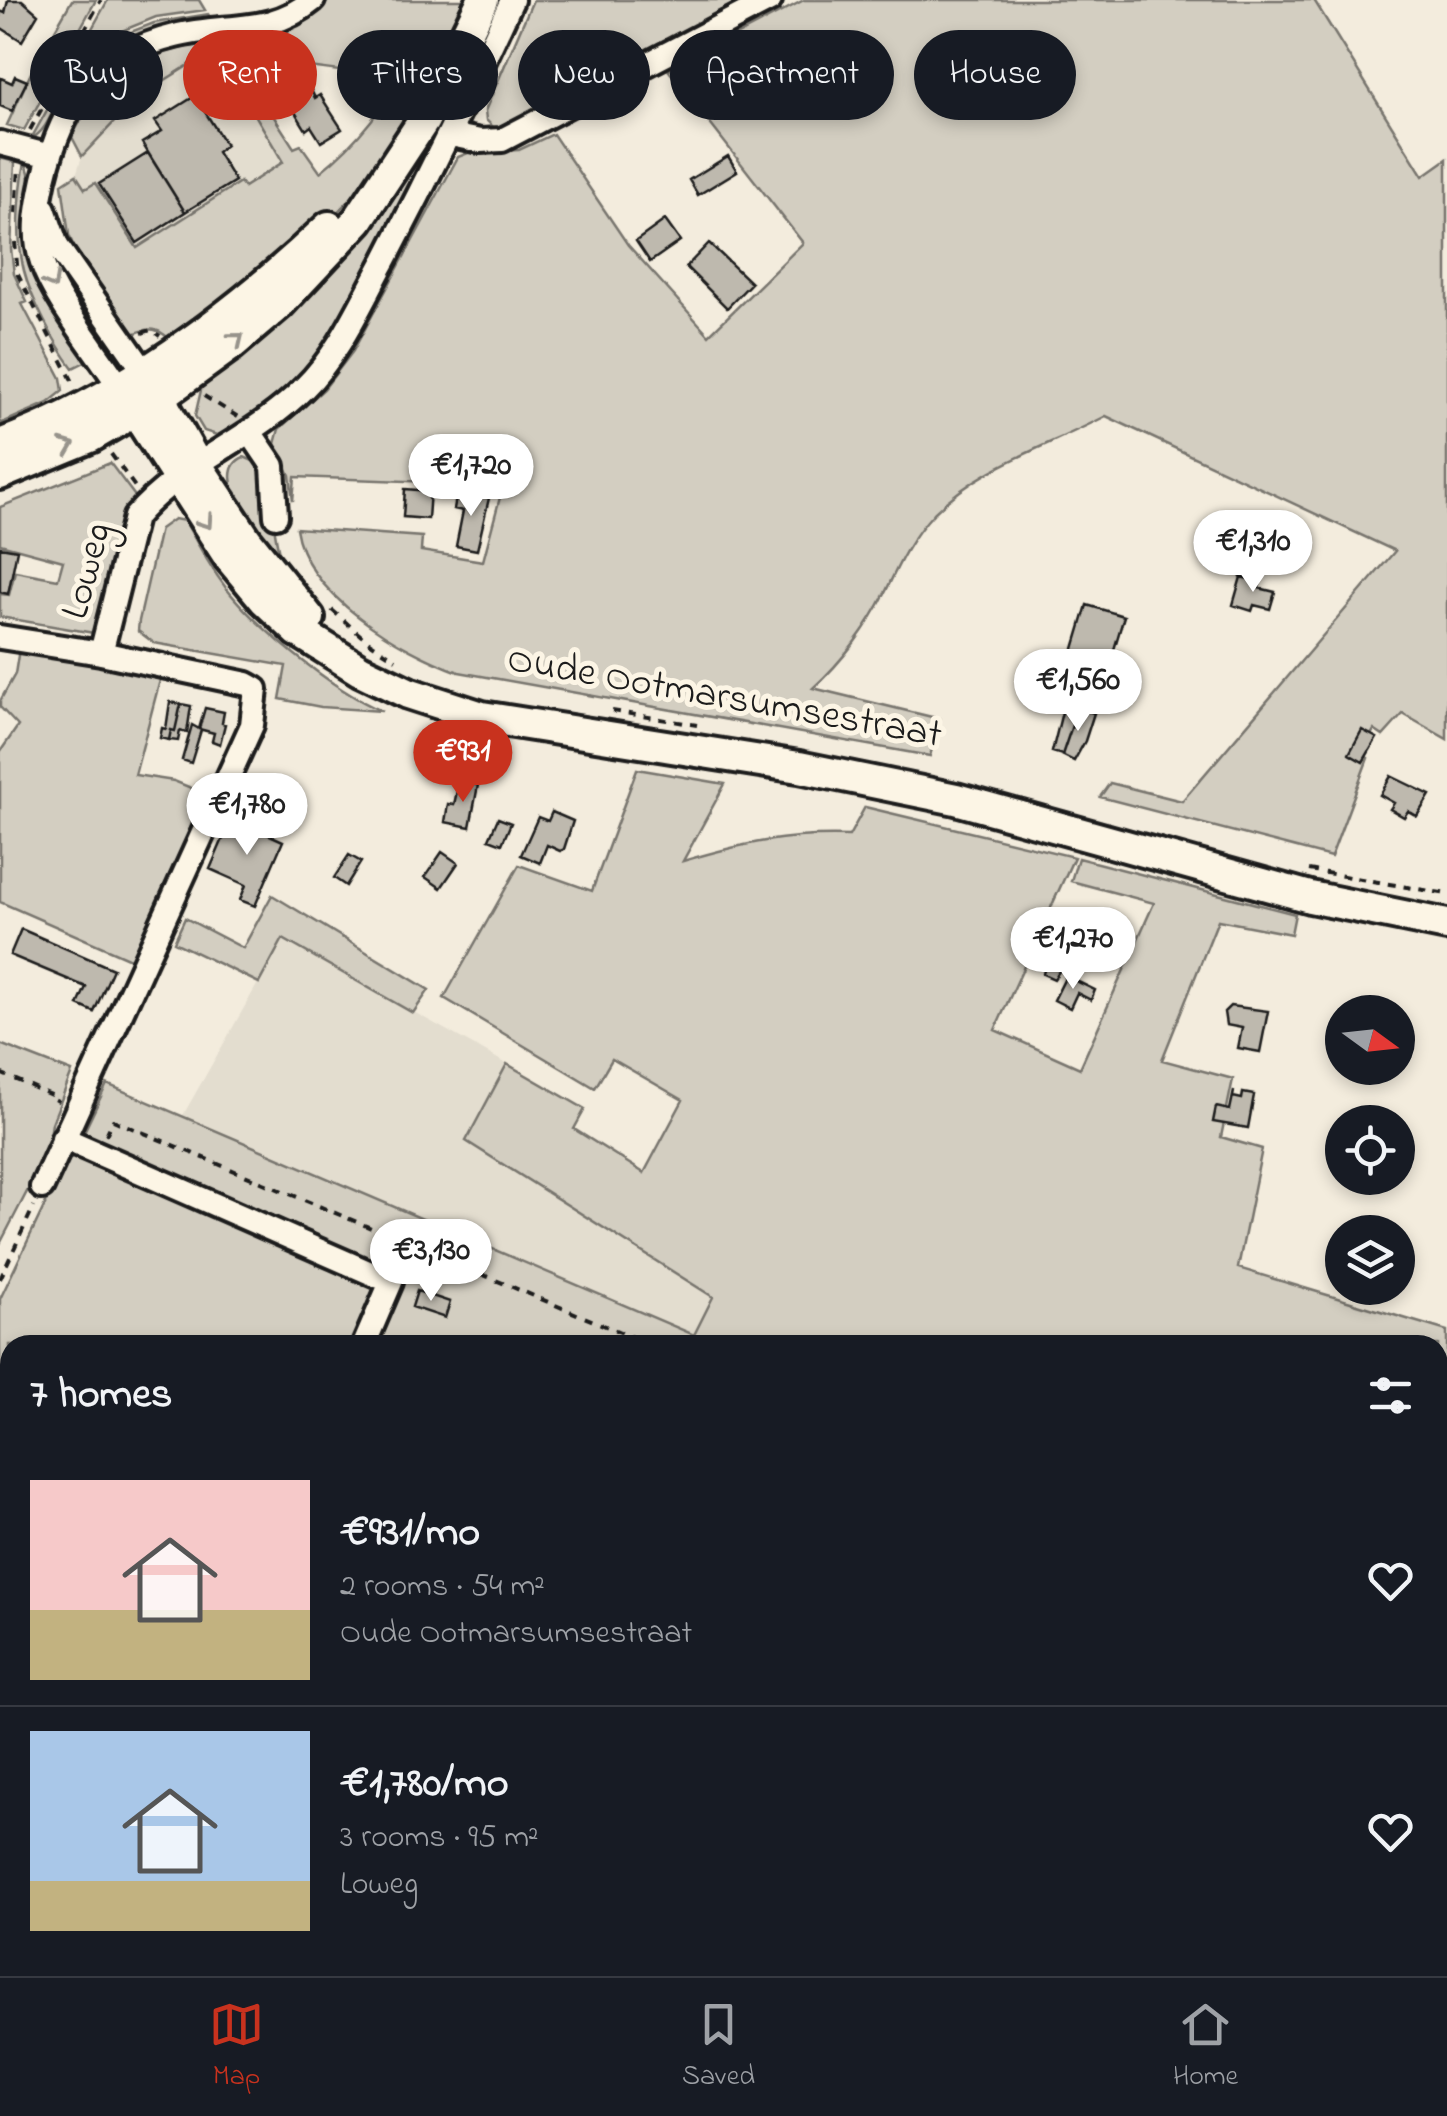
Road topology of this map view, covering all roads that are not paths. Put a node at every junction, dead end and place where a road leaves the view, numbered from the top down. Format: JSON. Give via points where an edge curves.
{"nodes":[{"id":1,"x":313,"y":0,"type":"edge"},
{"id":2,"x":483,"y":0,"type":"edge"},
{"id":3,"x":512,"y":0,"type":"edge"},
{"id":4,"x":770,"y":0,"type":"edge"},
{"id":5,"x":451,"y":135,"type":"junction"},
{"id":6,"x":11,"y":146,"type":"edge"},
{"id":7,"x":50,"y":156,"type":"junction"},
{"id":8,"x":139,"y":391,"type":"junction"},
{"id":9,"x":250,"y":432,"type":"junction"},
{"id":10,"x":0,"y":445,"type":"edge"},
{"id":11,"x":188,"y":473,"type":"junction"},
{"id":12,"x":0,"y":474,"type":"edge"},
{"id":13,"x":276,"y":516,"type":"dead end"},
{"id":14,"x":0,"y":638,"type":"edge"},
{"id":15,"x":101,"y":652,"type":"junction"},
{"id":16,"x":1447,"y":924,"type":"edge"},
{"id":17,"x":63,"y":1138,"type":"junction"},
{"id":18,"x":42,"y":1187,"type":"road end"},
{"id":19,"x":368,"y":1335,"type":"edge"}],
"edges":[{"from":1,"to":7,"type":"street","via":[[295,16],[270,24],[178,35],[107,65],[78,95]]},
{"from":2,"to":8,"type":"main road","via":[[424,120],[358,220],[280,304],[232,344]]},
{"from":3,"to":5,"type":"street","name":"Loweg"},
{"from":4,"to":5,"type":"street","via":[[502,140]]},
{"from":5,"to":9,"type":"street","name":"Loweg","via":[[333,352],[306,387]]},
{"from":6,"to":7,"type":"street"},
{"from":7,"to":8,"type":"street","via":[[40,196],[58,246]]},
{"from":8,"to":10,"type":"main road"},
{"from":8,"to":11,"type":"main road","name":"Oude Ootmarsumsestraat"},
{"from":12,"to":8,"type":"main road","one_way":true,"via":[[100,431]]},
{"from":9,"to":11,"type":"street","name":"Loweg"},
{"from":9,"to":13,"type":"street","via":[[273,466]]},
{"from":11,"to":15,"type":"street","name":"Loweg","via":[[135,517]]},
{"from":11,"to":16,"type":"main road","name":"Oude Ootmarsumsestraat","via":[[335,652],[408,692],[482,717],[956,799],[1310,879]]},
{"from":14,"to":15,"type":"street"},
{"from":15,"to":17,"type":"street","name":"Loweg","via":[[247,684],[256,690],[256,705]]},
{"from":17,"to":18,"type":"street","name":"Loweg"},
{"from":17,"to":19,"type":"street","via":[[392,1282]]}]}
